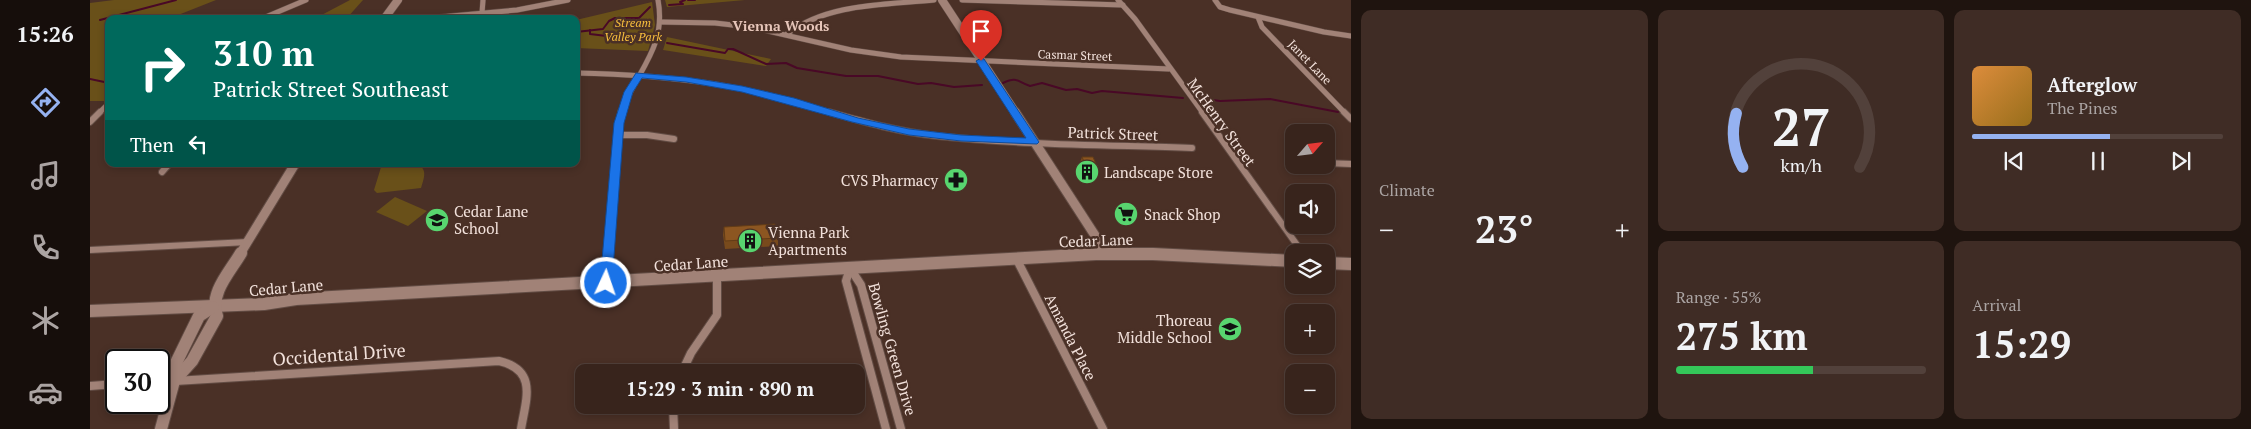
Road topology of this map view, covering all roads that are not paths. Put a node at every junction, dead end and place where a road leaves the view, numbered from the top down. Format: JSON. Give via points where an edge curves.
{"nodes":[{"id":1,"x":306,"y":0,"type":"edge"},
{"id":2,"x":398,"y":0,"type":"edge"},
{"id":3,"x":483,"y":0,"type":"edge"},
{"id":4,"x":568,"y":0,"type":"edge"},
{"id":5,"x":658,"y":0,"type":"edge"},
{"id":6,"x":934,"y":0,"type":"edge"},
{"id":7,"x":942,"y":0,"type":"edge"},
{"id":8,"x":962,"y":0,"type":"edge"},
{"id":9,"x":1118,"y":0,"type":"edge"},
{"id":10,"x":1215,"y":0,"type":"edge"},
{"id":11,"x":1123,"y":6,"type":"junction"},
{"id":12,"x":482,"y":13,"type":"junction"},
{"id":13,"x":270,"y":15,"type":"edge"},
{"id":14,"x":387,"y":15,"type":"edge"},
{"id":15,"x":461,"y":15,"type":"edge"},
{"id":16,"x":1258,"y":17,"type":"junction"},
{"id":17,"x":661,"y":22,"type":"junction"},
{"id":18,"x":787,"y":34,"type":"junction"},
{"id":19,"x":1351,"y":36,"type":"edge"},
{"id":20,"x":981,"y":61,"type":"junction"},
{"id":21,"x":1169,"y":69,"type":"junction"},
{"id":22,"x":580,"y":73,"type":"edge"},
{"id":23,"x":640,"y":75,"type":"junction"},
{"id":24,"x":105,"y":107,"type":"edge"},
{"id":25,"x":105,"y":110,"type":"edge"},
{"id":26,"x":101,"y":111,"type":"junction"},
{"id":27,"x":1351,"y":119,"type":"edge"},
{"id":28,"x":90,"y":122,"type":"edge"},
{"id":29,"x":618,"y":136,"type":"junction"},
{"id":30,"x":674,"y":139,"type":"dead end"},
{"id":31,"x":1034,"y":142,"type":"junction"},
{"id":32,"x":1192,"y":148,"type":"dead end"},
{"id":33,"x":1335,"y":163,"type":"edge"},
{"id":34,"x":1351,"y":164,"type":"edge"},
{"id":35,"x":167,"y":167,"type":"edge"},
{"id":36,"x":293,"y":167,"type":"edge"},
{"id":37,"x":162,"y":172,"type":"dead end"},
{"id":38,"x":248,"y":242,"type":"junction"},
{"id":39,"x":1296,"y":244,"type":"edge"},
{"id":40,"x":90,"y":250,"type":"edge"},
{"id":41,"x":1108,"y":254,"type":"junction"},
{"id":42,"x":1016,"y":258,"type":"junction"},
{"id":43,"x":1285,"y":261,"type":"edge"},
{"id":44,"x":1335,"y":263,"type":"edge"},
{"id":45,"x":1351,"y":264,"type":"edge"},
{"id":46,"x":850,"y":268,"type":"junction"},
{"id":47,"x":717,"y":276,"type":"junction"},
{"id":48,"x":606,"y":283,"type":"junction"},
{"id":49,"x":214,"y":307,"type":"junction"},
{"id":50,"x":90,"y":312,"type":"edge"},
{"id":51,"x":686,"y":364,"type":"edge"},
{"id":52,"x":170,"y":381,"type":"edge"},
{"id":53,"x":174,"y":381,"type":"junction"},
{"id":54,"x":105,"y":385,"type":"edge"},
{"id":55,"x":90,"y":386,"type":"edge"},
{"id":56,"x":673,"y":414,"type":"edge"},
{"id":57,"x":161,"y":429,"type":"edge"},
{"id":58,"x":521,"y":429,"type":"edge"},
{"id":59,"x":674,"y":429,"type":"edge"},
{"id":60,"x":886,"y":429,"type":"edge"},
{"id":61,"x":901,"y":429,"type":"edge"},
{"id":62,"x":1103,"y":429,"type":"edge"}],
"edges":[{"from":1,"to":13,"type":"street"},
{"from":2,"to":14,"type":"main road"},
{"from":3,"to":12,"type":"street"},
{"from":4,"to":12,"type":"street"},
{"from":5,"to":17,"type":"street"},
{"from":6,"to":18,"type":"street","via":[[826,13],[802,21]]},
{"from":7,"to":20,"type":"main road"},
{"from":8,"to":11,"type":"street"},
{"from":9,"to":11,"type":"street","name":"McHenry Street"},
{"from":10,"to":16,"type":"street","via":[[1220,7]]},
{"from":11,"to":21,"type":"street","name":"McHenry Street"},
{"from":12,"to":15,"type":"street"},
{"from":16,"to":19,"type":"street"},
{"from":16,"to":27,"type":"street","name":"Janet Lane","via":[[1262,28]]},
{"from":17,"to":18,"type":"street","name":"Casmar Street","via":[[730,24]]},
{"from":17,"to":23,"type":"street","via":[[653,53]]},
{"from":18,"to":20,"type":"street","name":"Casmar Street","via":[[886,55]]},
{"from":20,"to":21,"type":"street","name":"Casmar Street"},
{"from":20,"to":31,"type":"main road"},
{"from":21,"to":39,"type":"street","name":"McHenry Street"},
{"from":22,"to":23,"type":"street","name":"Patrick Street"},
{"from":23,"to":29,"type":"street","via":[[624,101]]},
{"from":23,"to":31,"type":"street","name":"Patrick Street","via":[[742,89],[909,132]]},
{"from":24,"to":26,"type":"street"},
{"from":25,"to":26,"type":"street"},
{"from":26,"to":28,"type":"street"},
{"from":29,"to":30,"type":"street","via":[[647,135]]},
{"from":29,"to":48,"type":"street"},
{"from":31,"to":32,"type":"street","name":"Patrick Street"},
{"from":31,"to":41,"type":"main road"},
{"from":33,"to":34,"type":"street"},
{"from":35,"to":37,"type":"street"},
{"from":36,"to":38,"type":"main road"},
{"from":38,"to":40,"type":"street"},
{"from":38,"to":49,"type":"main road","via":[[215,296]]},
{"from":41,"to":42,"type":"main road","name":"Cedar Lane"},
{"from":41,"to":43,"type":"main road","name":"Cedar Lane"},
{"from":42,"to":46,"type":"main road","name":"Cedar Lane"},
{"from":42,"to":62,"type":"street","name":"Amanda Place"},
{"from":44,"to":45,"type":"main road"},
{"from":46,"to":47,"type":"main road","name":"Cedar Lane"},
{"from":46,"to":60,"type":"street","name":"Bowling Green Drive","via":[[846,281]]},
{"from":46,"to":61,"type":"street","name":"Bowling Green Drive","via":[[861,285]]},
{"from":47,"to":48,"type":"main road","name":"Cedar Lane"},
{"from":47,"to":51,"type":"street","via":[[718,315]]},
{"from":48,"to":49,"type":"main road","name":"Cedar Lane","via":[[296,299]]},
{"from":49,"to":50,"type":"main road","name":"Cedar Lane"},
{"from":49,"to":53,"type":"main road","via":[[199,316],[176,363]]},
{"from":52,"to":53,"type":"street","name":"Occidental Drive"},
{"from":53,"to":57,"type":"main road"},
{"from":53,"to":58,"type":"street","name":"Occidental Drive","via":[[499,360],[520,367],[525,375],[527,384]]},
{"from":54,"to":55,"type":"street"},
{"from":56,"to":59,"type":"street"}]}
